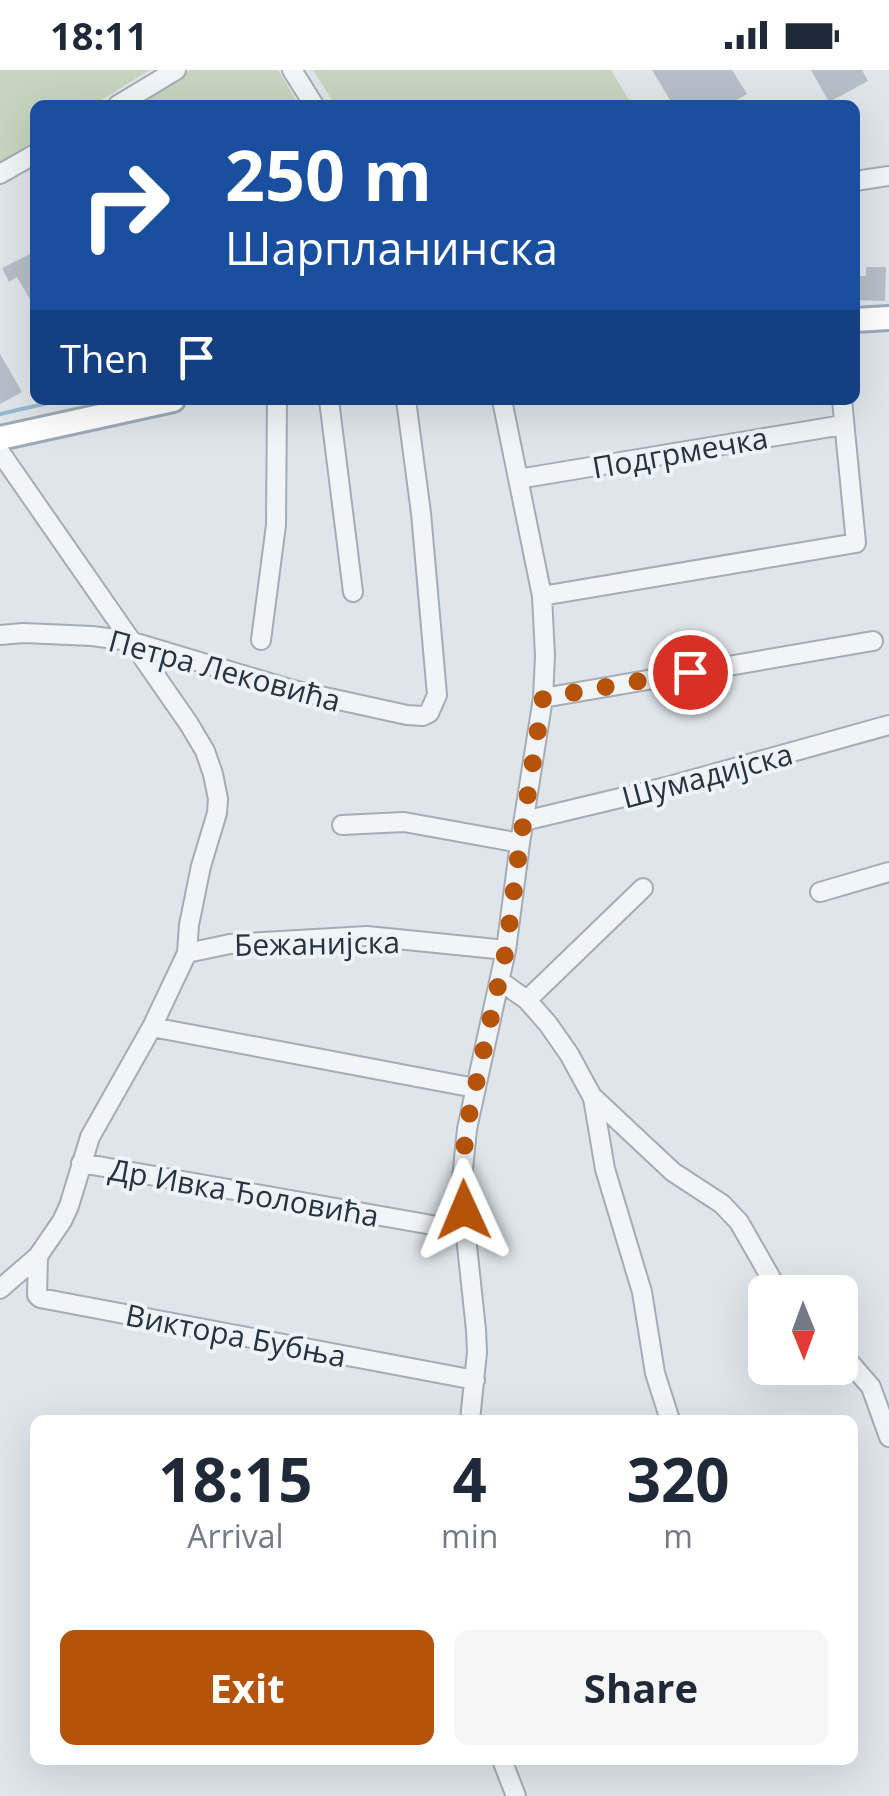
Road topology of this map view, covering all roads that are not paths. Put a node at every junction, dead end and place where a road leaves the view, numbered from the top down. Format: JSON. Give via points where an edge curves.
{"nodes":[{"id":1,"x":176,"y":70,"type":"edge"},
{"id":2,"x":292,"y":70,"type":"edge"},
{"id":3,"x":126,"y":100,"type":"edge"},
{"id":4,"x":311,"y":100,"type":"edge"},
{"id":5,"x":30,"y":157,"type":"edge"},
{"id":6,"x":0,"y":174,"type":"edge"},
{"id":7,"x":889,"y":176,"type":"edge"},
{"id":8,"x":860,"y":179,"type":"edge"},
{"id":9,"x":889,"y":318,"type":"edge"},
{"id":10,"x":860,"y":320,"type":"edge"},
{"id":11,"x":130,"y":405,"type":"edge"},
{"id":12,"x":277,"y":405,"type":"edge"},
{"id":13,"x":330,"y":405,"type":"edge"},
{"id":14,"x":407,"y":405,"type":"edge"},
{"id":15,"x":503,"y":405,"type":"edge"},
{"id":16,"x":842,"y":405,"type":"edge"},
{"id":17,"x":842,"y":425,"type":"junction"},
{"id":18,"x":0,"y":438,"type":"edge"},
{"id":19,"x":0,"y":452,"type":"edge"},
{"id":20,"x":518,"y":479,"type":"junction"},
{"id":21,"x":353,"y":592,"type":"dead end"},
{"id":22,"x":542,"y":596,"type":"junction"},
{"id":23,"x":108,"y":605,"type":"junction"},
{"id":24,"x":0,"y":635,"type":"edge"},
{"id":25,"x":92,"y":636,"type":"junction"},
{"id":26,"x":261,"y":640,"type":"dead end"},
{"id":27,"x":873,"y":640,"type":"dead end"},
{"id":28,"x":130,"y":641,"type":"junction"},
{"id":29,"x":543,"y":698,"type":"junction"},
{"id":30,"x":889,"y":725,"type":"edge"},
{"id":31,"x":524,"y":821,"type":"junction"},
{"id":32,"x":342,"y":825,"type":"dead end"},
{"id":33,"x":520,"y":844,"type":"junction"},
{"id":34,"x":889,"y":872,"type":"edge"},
{"id":35,"x":642,"y":888,"type":"dead end"},
{"id":36,"x":820,"y":892,"type":"dead end"},
{"id":37,"x":506,"y":950,"type":"junction"},
{"id":38,"x":187,"y":952,"type":"junction"},
{"id":39,"x":500,"y":980,"type":"junction"},
{"id":40,"x":527,"y":1000,"type":"junction"},
{"id":41,"x":152,"y":1028,"type":"junction"},
{"id":42,"x":476,"y":1088,"type":"junction"},
{"id":43,"x":593,"y":1098,"type":"junction"},
{"id":44,"x":81,"y":1164,"type":"junction"},
{"id":45,"x":466,"y":1231,"type":"junction"},
{"id":46,"x":38,"y":1256,"type":"junction"},
{"id":47,"x":770,"y":1275,"type":"edge"},
{"id":48,"x":0,"y":1288,"type":"edge"},
{"id":49,"x":858,"y":1373,"type":"edge"},
{"id":50,"x":475,"y":1380,"type":"junction"},
{"id":51,"x":471,"y":1415,"type":"edge"},
{"id":52,"x":668,"y":1415,"type":"edge"},
{"id":53,"x":889,"y":1436,"type":"edge"},
{"id":54,"x":504,"y":1765,"type":"edge"},
{"id":55,"x":516,"y":1796,"type":"edge"}],
"edges":[{"from":1,"to":3,"type":"street"},
{"from":2,"to":4,"type":"street"},
{"from":5,"to":6,"type":"street"},
{"from":7,"to":8,"type":"street"},
{"from":9,"to":10,"type":"main road"},
{"from":11,"to":18,"type":"main road"},
{"from":12,"to":26,"type":"street","via":[[276,524]]},
{"from":13,"to":21,"type":"street"},
{"from":14,"to":28,"type":"street","name":"Петра Лековића","via":[[437,695],[430,713],[293,690]]},
{"from":15,"to":20,"type":"street"},
{"from":16,"to":17,"type":"street"},
{"from":17,"to":20,"type":"street","name":"Подгрмечка"},
{"from":17,"to":22,"type":"street","via":[[856,544]]},
{"from":19,"to":23,"type":"street"},
{"from":20,"to":22,"type":"street"},
{"from":22,"to":29,"type":"street"},
{"from":23,"to":25,"type":"street"},
{"from":23,"to":28,"type":"street"},
{"from":24,"to":25,"type":"street","name":"Петра Лековића"},
{"from":25,"to":28,"type":"street","name":"Петра Лековића"},
{"from":27,"to":29,"type":"street"},
{"from":28,"to":38,"type":"street","via":[[214,774],[217,813]]},
{"from":29,"to":31,"type":"street"},
{"from":30,"to":31,"type":"street","name":"Шумадијска"},
{"from":31,"to":33,"type":"street"},
{"from":32,"to":33,"type":"street","via":[[404,822]]},
{"from":33,"to":37,"type":"street"},
{"from":34,"to":36,"type":"street"},
{"from":35,"to":40,"type":"street"},
{"from":37,"to":38,"type":"street","name":"Бежанијска","via":[[367,936]]},
{"from":37,"to":39,"type":"street"},
{"from":38,"to":41,"type":"street"},
{"from":39,"to":40,"type":"street"},
{"from":39,"to":42,"type":"street"},
{"from":40,"to":43,"type":"street"},
{"from":41,"to":42,"type":"street"},
{"from":41,"to":44,"type":"street"},
{"from":42,"to":45,"type":"street","via":[[462,1158]]},
{"from":43,"to":47,"type":"street","via":[[673,1172],[722,1204]]},
{"from":43,"to":52,"type":"street"},
{"from":44,"to":45,"type":"street","name":"Др Ивка Ђоловића"},
{"from":44,"to":46,"type":"street","via":[[62,1221]]},
{"from":45,"to":50,"type":"street"},
{"from":46,"to":48,"type":"street"},
{"from":46,"to":50,"type":"street","name":"Виктора Бубња","via":[[40,1298]]},
{"from":49,"to":53,"type":"street"},
{"from":50,"to":51,"type":"street"},
{"from":54,"to":55,"type":"street"}]}
